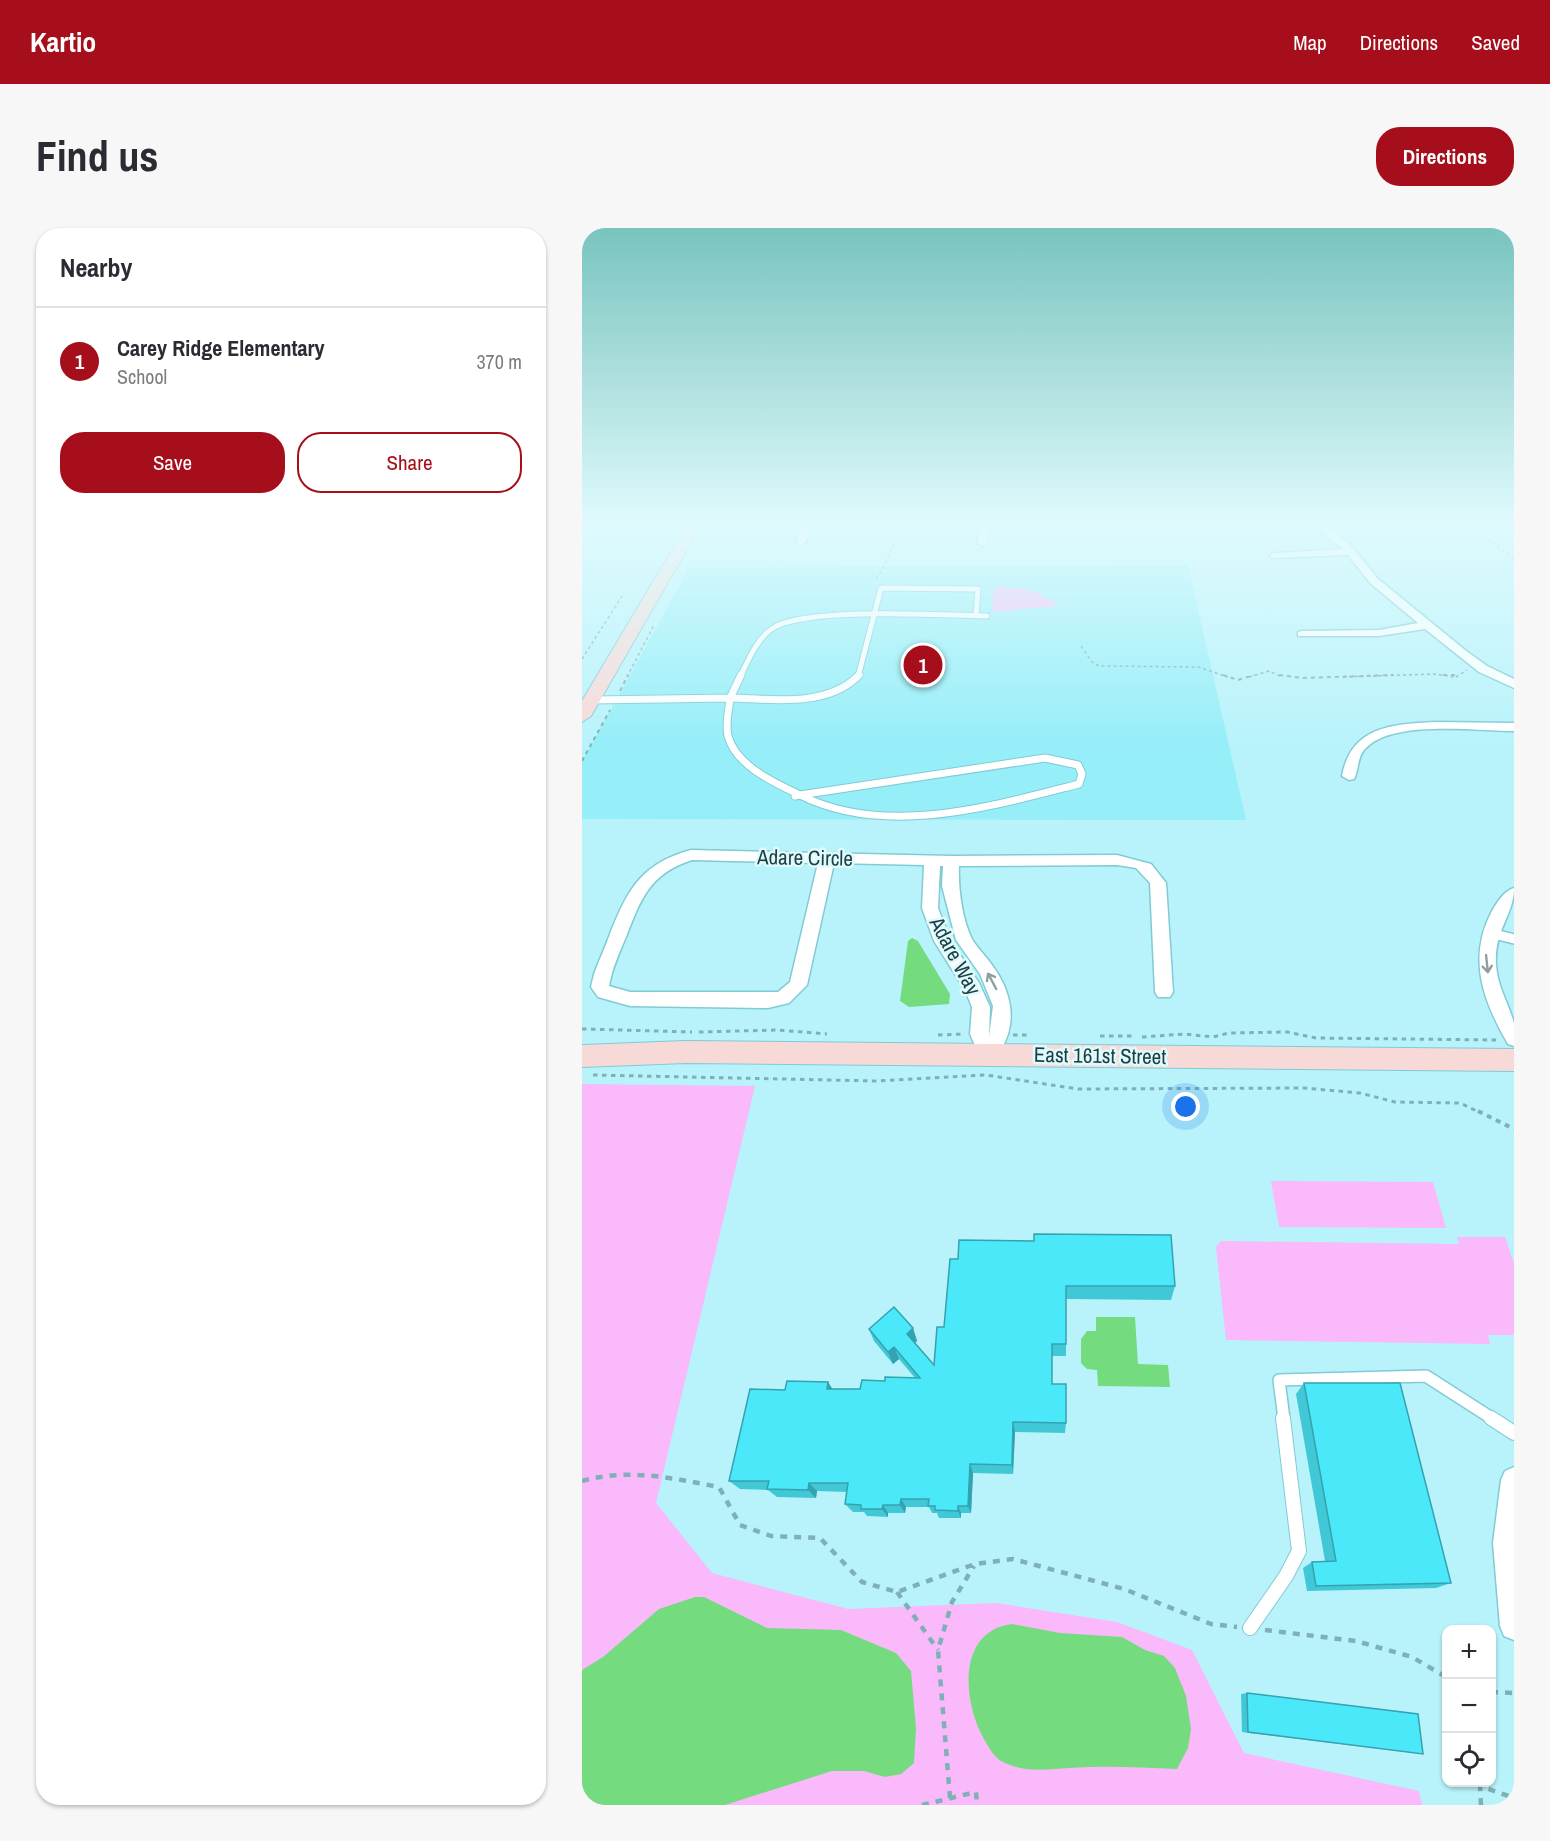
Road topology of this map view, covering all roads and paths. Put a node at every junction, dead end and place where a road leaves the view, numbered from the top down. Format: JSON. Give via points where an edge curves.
{"nodes":[{"id":1,"x":621,"y":597,"type":"edge"},
{"id":2,"x":650,"y":597,"type":"edge"},
{"id":3,"x":878,"y":597,"type":"edge"},
{"id":4,"x":977,"y":597,"type":"edge"},
{"id":5,"x":1392,"y":597,"type":"edge"},
{"id":6,"x":872,"y":616,"type":"junction"},
{"id":7,"x":976,"y":616,"type":"junction"},
{"id":8,"x":987,"y":616,"type":"dead end"},
{"id":9,"x":656,"y":619,"type":"dead end"},
{"id":10,"x":1427,"y":626,"type":"junction"},
{"id":11,"x":1302,"y":634,"type":"dead end"},
{"id":12,"x":1080,"y":646,"type":"dead end"},
{"id":13,"x":582,"y":659,"type":"edge"},
{"id":14,"x":1471,"y":669,"type":"dead end"},
{"id":15,"x":1514,"y":684,"type":"edge"},
{"id":16,"x":730,"y":698,"type":"junction"},
{"id":17,"x":587,"y":700,"type":"edge"},
{"id":18,"x":615,"y":701,"type":"junction"},
{"id":19,"x":582,"y":716,"type":"edge"},
{"id":20,"x":1514,"y":727,"type":"edge"},
{"id":21,"x":582,"y":761,"type":"edge"},
{"id":22,"x":1349,"y":776,"type":"dead end"},
{"id":23,"x":795,"y":796,"type":"junction"},
{"id":24,"x":827,"y":859,"type":"junction"},
{"id":25,"x":932,"y":860,"type":"junction"},
{"id":26,"x":951,"y":861,"type":"junction"},
{"id":27,"x":1514,"y":893,"type":"edge"},
{"id":28,"x":1489,"y":933,"type":"junction"},
{"id":29,"x":1514,"y":939,"type":"edge"},
{"id":30,"x":1164,"y":992,"type":"dead end"},
{"id":31,"x":1002,"y":1006,"type":"junction"},
{"id":32,"x":981,"y":1007,"type":"junction"},
{"id":33,"x":582,"y":1029,"type":"edge"},
{"id":34,"x":828,"y":1034,"type":"dead end"},
{"id":35,"x":937,"y":1035,"type":"dead end"},
{"id":36,"x":1032,"y":1036,"type":"dead end"},
{"id":37,"x":1098,"y":1037,"type":"dead end"},
{"id":38,"x":989,"y":1041,"type":"junction"},
{"id":39,"x":1511,"y":1046,"type":"edge"},
{"id":40,"x":582,"y":1047,"type":"edge"},
{"id":41,"x":686,"y":1052,"type":"junction"},
{"id":42,"x":582,"y":1056,"type":"edge"},
{"id":43,"x":582,"y":1075,"type":"edge"},
{"id":44,"x":1514,"y":1128,"type":"edge"},
{"id":45,"x":1514,"y":1433,"type":"edge"},
{"id":46,"x":1514,"y":1480,"type":"edge"},
{"id":47,"x":582,"y":1481,"type":"edge"},
{"id":48,"x":975,"y":1564,"type":"junction"},
{"id":49,"x":897,"y":1592,"type":"junction"},
{"id":50,"x":1514,"y":1626,"type":"edge"},
{"id":51,"x":1250,"y":1628,"type":"junction"},
{"id":52,"x":938,"y":1650,"type":"junction"},
{"id":53,"x":1442,"y":1675,"type":"edge"},
{"id":54,"x":1496,"y":1692,"type":"edge"},
{"id":55,"x":1514,"y":1693,"type":"edge"},
{"id":56,"x":950,"y":1797,"type":"junction"},
{"id":57,"x":1514,"y":1798,"type":"edge"},
{"id":58,"x":922,"y":1805,"type":"edge"},
{"id":59,"x":977,"y":1805,"type":"edge"},
{"id":60,"x":1481,"y":1805,"type":"edge"}],
"edges":[{"from":1,"to":13,"type":"path"},
{"from":2,"to":17,"type":"street"},
{"from":3,"to":6,"type":"lane"},
{"from":4,"to":7,"type":"lane"},
{"from":5,"to":10,"type":"street"},
{"from":6,"to":7,"type":"lane"},
{"from":6,"to":16,"type":"lane","via":[[810,617],[774,627],[758,644]]},
{"from":6,"to":16,"type":"lane","via":[[858,676],[850,686],[823,697]]},
{"from":7,"to":8,"type":"lane"},
{"from":9,"to":18,"type":"path"},
{"from":10,"to":11,"type":"street","via":[[1379,633]]},
{"from":10,"to":15,"type":"street","via":[[1476,664]]},
{"from":12,"to":14,"type":"path","via":[[1099,666],[1198,667],[1238,680],[1269,670],[1290,678],[1434,674],[1456,677]]},
{"from":16,"to":18,"type":"lane"},
{"from":16,"to":23,"type":"lane","via":[[728,735],[741,757]]},
{"from":17,"to":18,"type":"lane"},
{"from":17,"to":19,"type":"street"},
{"from":18,"to":21,"type":"path"},
{"from":20,"to":22,"type":"street","via":[[1395,730],[1363,744],[1352,756]]},
{"from":23,"to":23,"type":"lane","via":[[838,811],[924,814],[993,804],[1079,784],[1082,774],[1078,765],[1045,758]]},
{"from":24,"to":24,"type":"street","name":"Adare Circle","via":[[798,985],[783,998],[630,999],[604,992],[600,987],[635,892],[653,871],[670,860],[691,855]]},
{"from":24,"to":25,"type":"street","name":"Adare Circle"},
{"from":25,"to":26,"type":"street","name":"Adare Circle"},
{"from":25,"to":32,"type":"street","name":"Adare Way","via":[[930,908],[934,923]]},
{"from":26,"to":30,"type":"street","name":"Adare Circle","via":[[1117,860],[1139,863],[1151,870],[1158,883]]},
{"from":31,"to":26,"type":"street","name":"Adare Way","one_way":true,"via":[[988,972],[964,940],[950,886]]},
{"from":27,"to":28,"type":"street","via":[[1500,908]]},
{"from":28,"to":29,"type":"lane"},
{"from":28,"to":39,"type":"street","one_way":true,"via":[[1486,961]]},
{"from":31,"to":32,"type":"lane"},
{"from":31,"to":38,"type":"street","name":"Adare Way"},
{"from":32,"to":38,"type":"street","name":"Adare Way"},
{"from":33,"to":34,"type":"path"},
{"from":35,"to":38,"type":"path"},
{"from":36,"to":38,"type":"path"},
{"from":37,"to":39,"type":"path","via":[[1213,1037],[1287,1032],[1316,1038]]},
{"from":38,"to":39,"type":"street","name":"East 161st Street"},
{"from":38,"to":41,"type":"street","name":"East 161st Street"},
{"from":40,"to":41,"type":"street","name":"East 161st Street"},
{"from":41,"to":42,"type":"street","name":"East 161st Street"},
{"from":43,"to":44,"type":"path","via":[[877,1081],[986,1075],[1078,1089],[1304,1088],[1360,1093],[1395,1102],[1460,1103]]},
{"from":45,"to":51,"type":"lane","via":[[1426,1376],[1279,1380],[1299,1551]]},
{"from":46,"to":50,"type":"street","via":[[1506,1543]]},
{"from":47,"to":49,"type":"path","via":[[598,1475],[650,1473],[719,1487],[740,1525],[771,1536],[820,1538],[862,1582]]},
{"from":48,"to":49,"type":"path"},
{"from":48,"to":51,"type":"path","via":[[1013,1559],[1124,1589],[1211,1624]]},
{"from":48,"to":52,"type":"path","via":[[952,1602]]},
{"from":49,"to":52,"type":"path"},
{"from":51,"to":53,"type":"path","via":[[1356,1641],[1412,1657]]},
{"from":52,"to":56,"type":"path"},
{"from":54,"to":55,"type":"path"},
{"from":56,"to":58,"type":"path"},
{"from":56,"to":59,"type":"path","via":[[976,1792]]},
{"from":57,"to":60,"type":"path","via":[[1480,1786]]}]}
